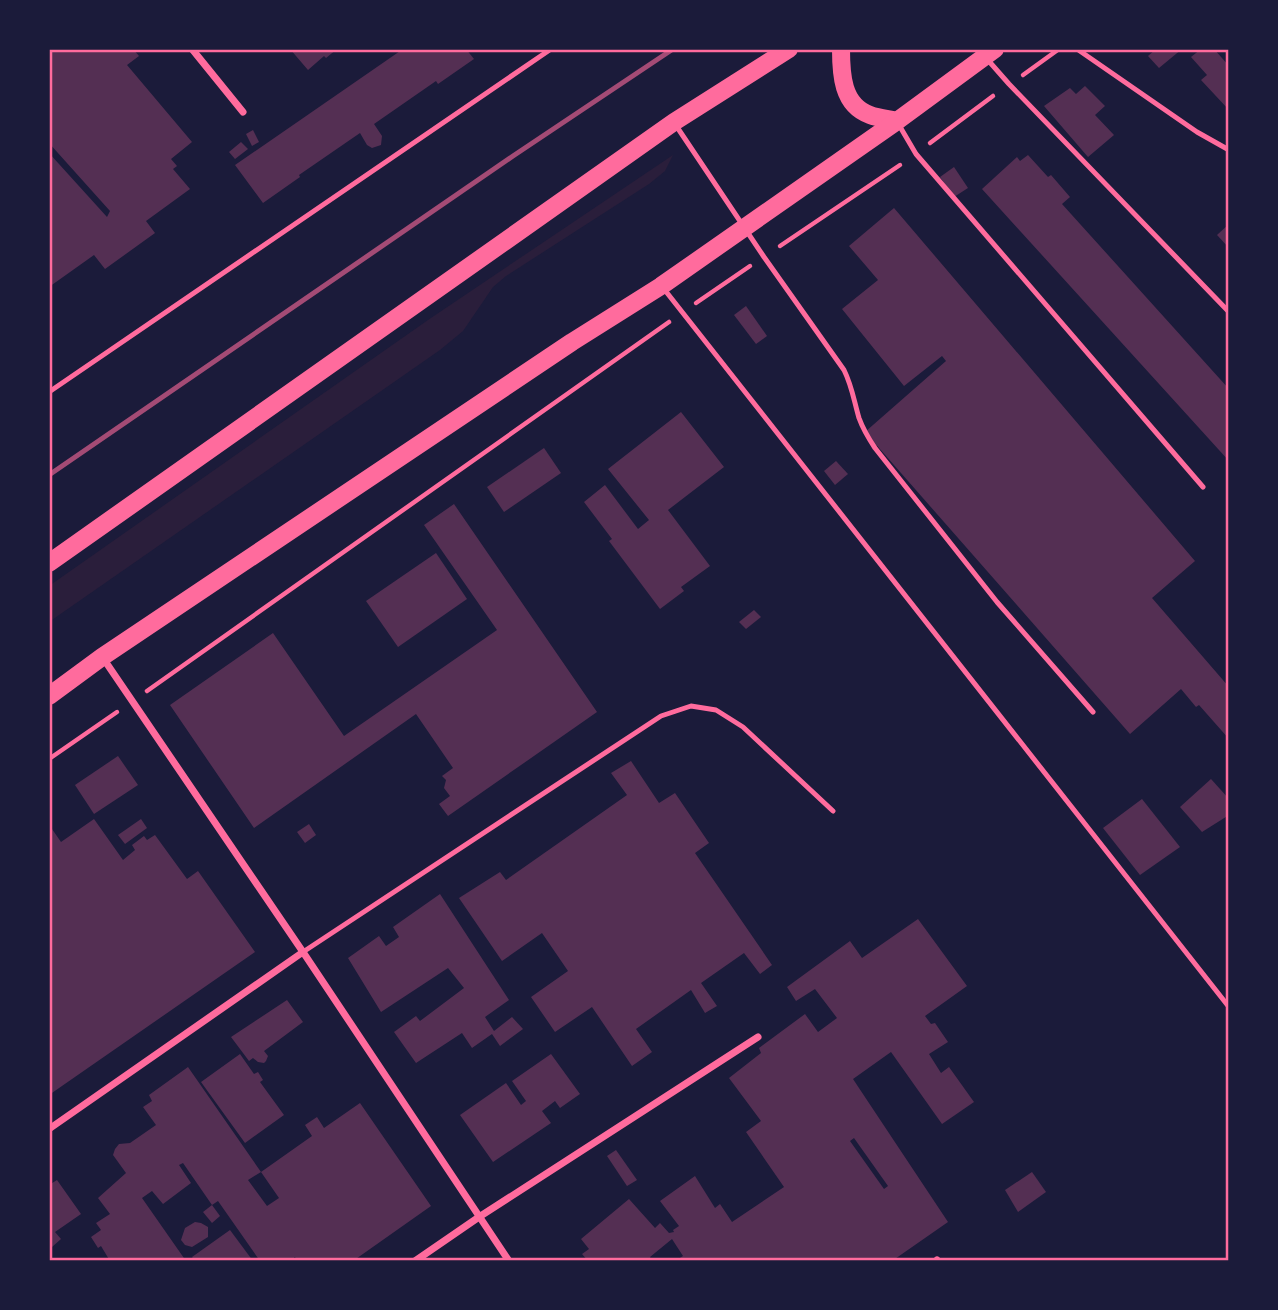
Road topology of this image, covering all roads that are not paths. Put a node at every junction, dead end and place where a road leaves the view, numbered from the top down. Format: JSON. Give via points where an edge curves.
{"nodes":[{"id":1,"x":192,"y":49,"type":"edge"},
{"id":2,"x":551,"y":49,"type":"edge"},
{"id":3,"x":789,"y":49,"type":"edge"},
{"id":4,"x":841,"y":49,"type":"edge"},
{"id":5,"x":1077,"y":49,"type":"edge"},
{"id":6,"x":990,"y":53,"type":"edge"},
{"id":7,"x":243,"y":112,"type":"dead end"},
{"id":8,"x":897,"y":121,"type":"junction"},
{"id":9,"x":674,"y":122,"type":"junction"},
{"id":10,"x":1229,"y":150,"type":"edge"},
{"id":11,"x":745,"y":228,"type":"junction"},
{"id":12,"x":661,"y":286,"type":"junction"},
{"id":13,"x":1229,"y":312,"type":"edge"},
{"id":14,"x":49,"y":393,"type":"edge"},
{"id":15,"x":1203,"y":486,"type":"dead end"},
{"id":16,"x":49,"y":562,"type":"edge"},
{"id":17,"x":102,"y":657,"type":"junction"},
{"id":18,"x":49,"y":696,"type":"edge"},
{"id":19,"x":1093,"y":712,"type":"dead end"},
{"id":20,"x":833,"y":811,"type":"dead end"},
{"id":21,"x":303,"y":952,"type":"junction"},
{"id":22,"x":1229,"y":1007,"type":"edge"},
{"id":23,"x":758,"y":1037,"type":"dead end"},
{"id":24,"x":49,"y":1129,"type":"edge"},
{"id":25,"x":479,"y":1217,"type":"junction"},
{"id":26,"x":415,"y":1261,"type":"edge"},
{"id":27,"x":509,"y":1261,"type":"edge"}],
"edges":[{"from":1,"to":7,"type":"street"},
{"from":2,"to":14,"type":"lane"},
{"from":3,"to":9,"type":"main road"},
{"from":4,"to":8,"type":"main road","via":[[841,76],[849,100],[867,114]]},
{"from":5,"to":10,"type":"lane"},
{"from":6,"to":8,"type":"main road"},
{"from":6,"to":13,"type":"lane","via":[[1009,84]]},
{"from":8,"to":11,"type":"main road"},
{"from":8,"to":15,"type":"lane","via":[[916,154]]},
{"from":9,"to":11,"type":"lane"},
{"from":9,"to":16,"type":"main road"},
{"from":11,"to":12,"type":"main road"},
{"from":11,"to":19,"type":"lane","via":[[844,370],[860,421],[875,448],[997,602]]},
{"from":12,"to":17,"type":"main road"},
{"from":12,"to":22,"type":"lane"},
{"from":17,"to":18,"type":"main road"},
{"from":17,"to":21,"type":"street"},
{"from":20,"to":21,"type":"lane","via":[[744,727],[716,710],[691,706],[661,716]]},
{"from":21,"to":24,"type":"street"},
{"from":21,"to":25,"type":"street"},
{"from":23,"to":25,"type":"street"},
{"from":25,"to":26,"type":"street"},
{"from":25,"to":27,"type":"street"}]}
